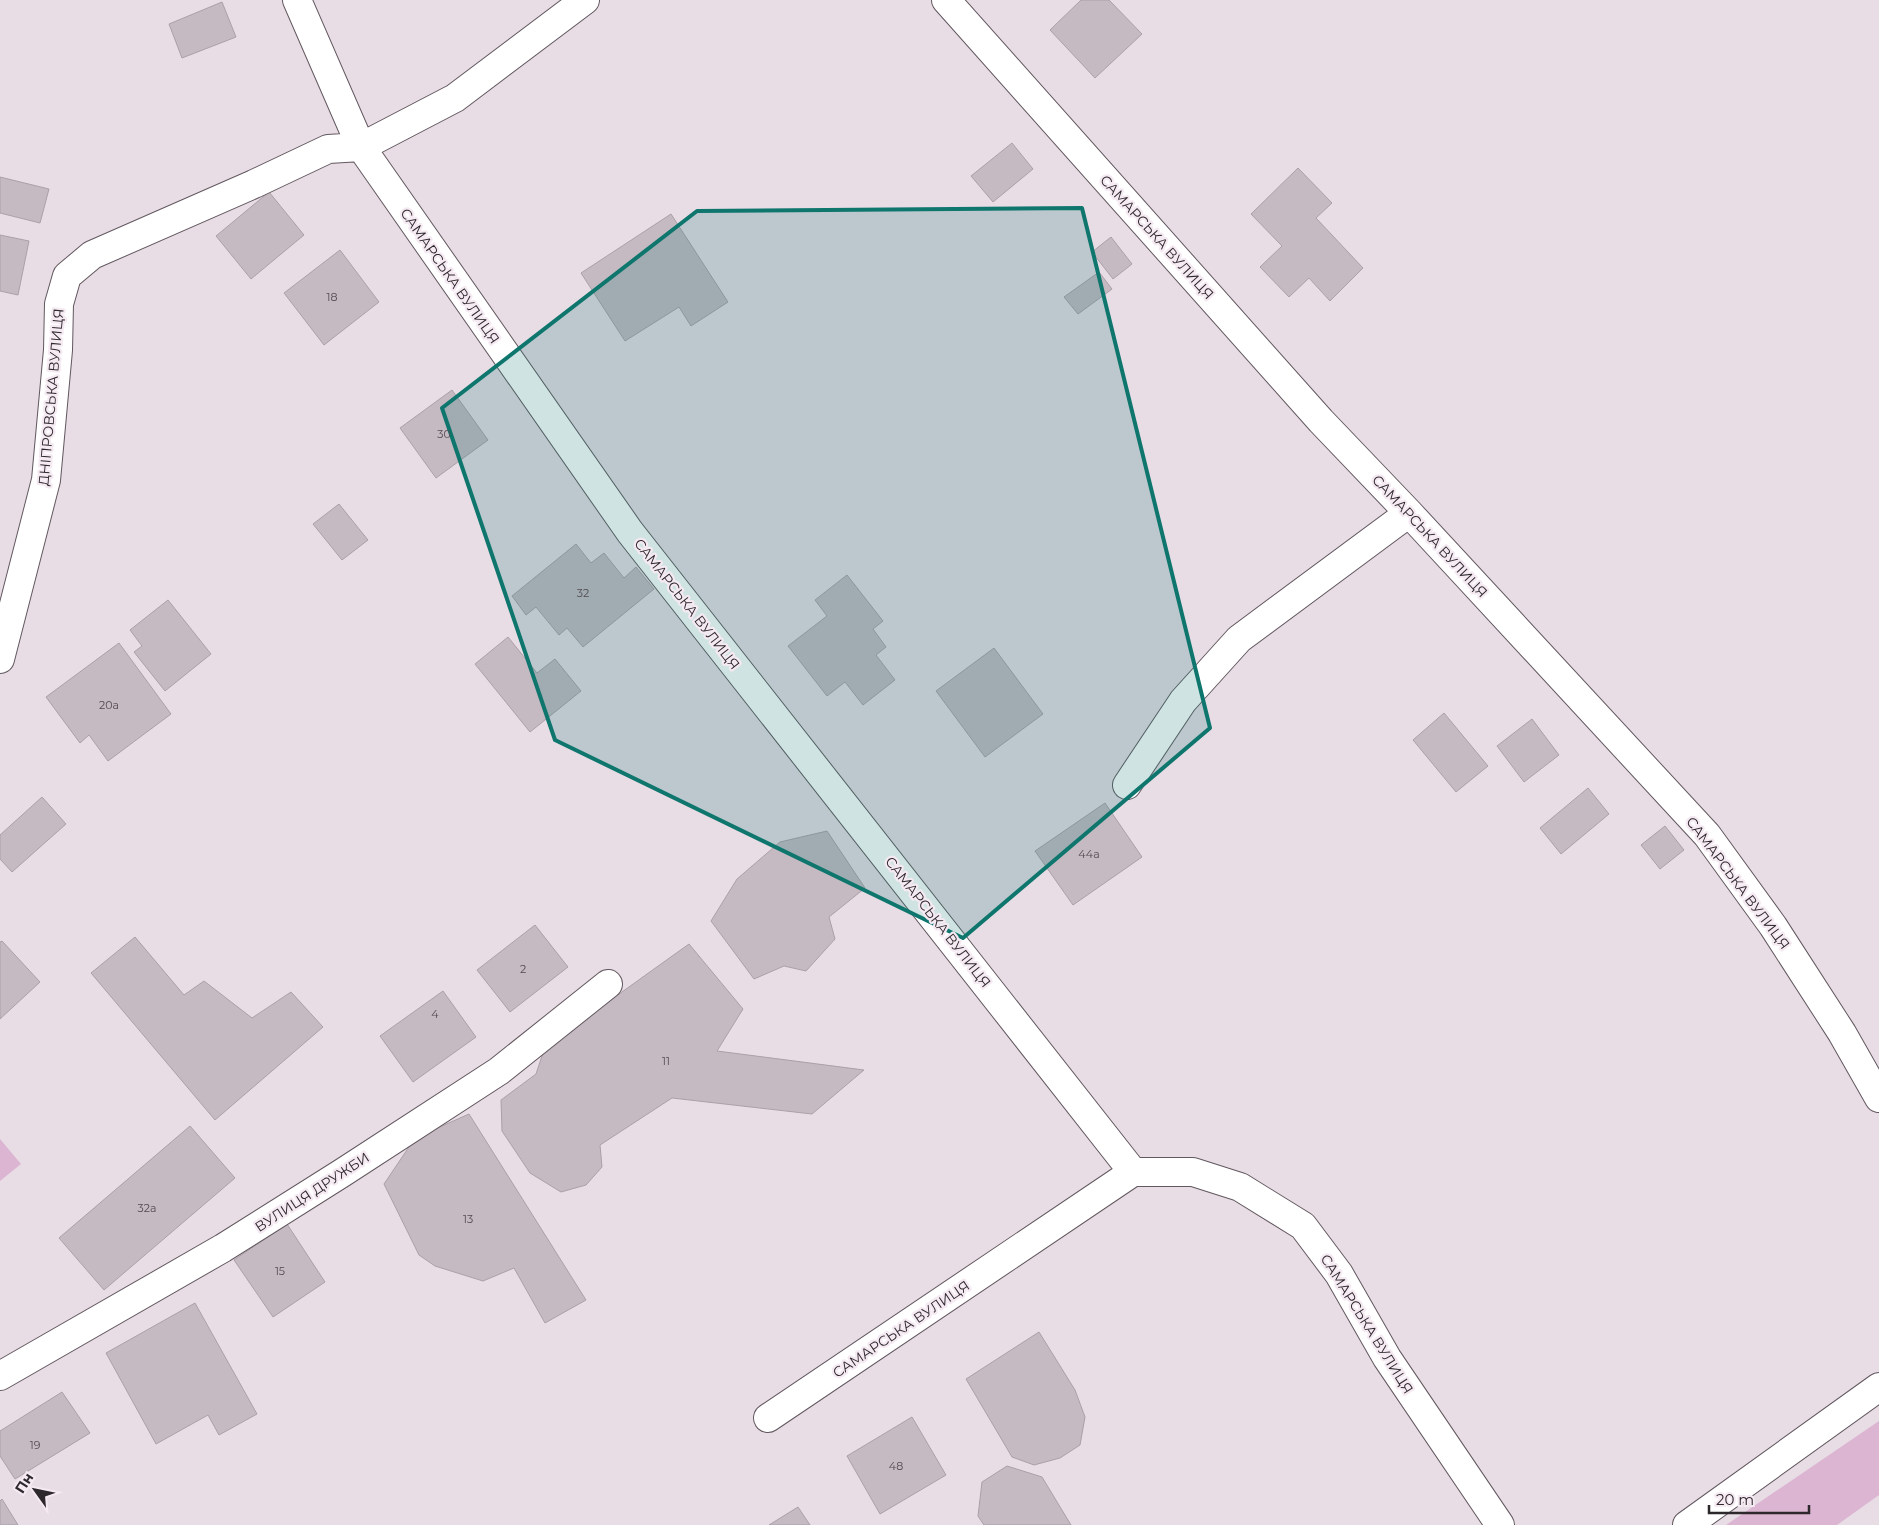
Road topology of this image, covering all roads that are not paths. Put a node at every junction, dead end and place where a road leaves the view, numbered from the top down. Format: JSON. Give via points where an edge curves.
{"nodes":[{"id":1,"x":297,"y":0,"type":"edge"},
{"id":2,"x":585,"y":0,"type":"edge"},
{"id":3,"x":946,"y":0,"type":"edge"},
{"id":4,"x":361,"y":147,"type":"junction"},
{"id":5,"x":1409,"y":513,"type":"junction"},
{"id":6,"x":0,"y":659,"type":"edge"},
{"id":7,"x":1127,"y":785,"type":"dead end"},
{"id":8,"x":608,"y":984,"type":"dead end"},
{"id":9,"x":1879,"y":1098,"type":"edge"},
{"id":10,"x":1133,"y":1172,"type":"junction"},
{"id":11,"x":0,"y":1376,"type":"edge"},
{"id":12,"x":1879,"y":1387,"type":"edge"},
{"id":13,"x":768,"y":1418,"type":"dead end"},
{"id":14,"x":1500,"y":1525,"type":"edge"},
{"id":15,"x":1687,"y":1525,"type":"edge"}],
"edges":[{"from":1,"to":4,"type":"street","name":"САМАРСЬКА ВУЛИЦЯ"},
{"from":2,"to":4,"type":"street","via":[[454,98]]},
{"from":3,"to":5,"type":"street","name":"САМАРСЬКА ВУЛИЦЯ","via":[[1321,421]]},
{"from":4,"to":6,"type":"street","name":"ДНІПРОВСЬКА ВУЛИЦЯ","via":[[328,149],[92,255],[67,276],[59,304],[46,480]]},
{"from":4,"to":10,"type":"street","name":"САМАРСЬКА ВУЛИЦЯ","via":[[630,532]]},
{"from":5,"to":7,"type":"street","via":[[1239,639],[1183,701]]},
{"from":5,"to":9,"type":"street","name":"САМАРСЬКА ВУЛИЦЯ","via":[[1707,835],[1773,926],[1842,1033]]},
{"from":8,"to":11,"type":"street","name":"ВУЛИЦЯ ДРУЖБИ","via":[[499,1071],[350,1168],[224,1248]]},
{"from":10,"to":13,"type":"street","name":"САМАРСЬКА ВУЛИЦЯ"},
{"from":10,"to":14,"type":"street","name":"САМАРСЬКА ВУЛИЦЯ","via":[[1193,1172],[1240,1187],[1303,1226],[1339,1274],[1387,1358]]},
{"from":12,"to":15,"type":"street"}]}
